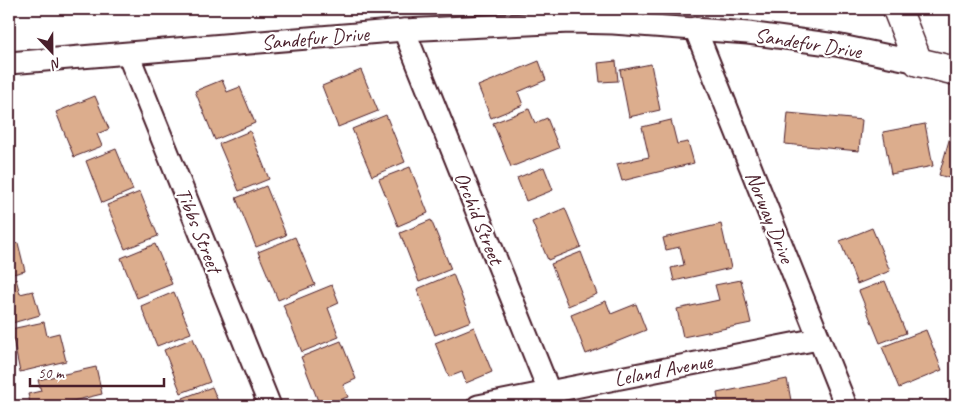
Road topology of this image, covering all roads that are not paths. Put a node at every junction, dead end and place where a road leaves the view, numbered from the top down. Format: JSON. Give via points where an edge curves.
{"nodes":[{"id":1,"x":897,"y":9,"type":"edge"},
{"id":2,"x":695,"y":28,"type":"junction"},
{"id":3,"x":404,"y":30,"type":"junction"},
{"id":4,"x":128,"y":54,"type":"junction"},
{"id":5,"x":918,"y":62,"type":"junction"},
{"id":6,"x":9,"y":63,"type":"edge"},
{"id":7,"x":956,"y":71,"type":"edge"},
{"id":8,"x":818,"y":339,"type":"junction"},
{"id":9,"x":552,"y":399,"type":"edge"},
{"id":10,"x":270,"y":406,"type":"edge"},
{"id":11,"x":478,"y":406,"type":"edge"},
{"id":12,"x":846,"y":406,"type":"edge"}],
"edges":[{"from":1,"to":5,"type":"street"},
{"from":2,"to":3,"type":"street","name":"Sandefur Drive","via":[[570,22]]},
{"from":2,"to":5,"type":"street","name":"Sandefur Drive","via":[[836,46]]},
{"from":2,"to":8,"type":"street","name":"Norway Drive"},
{"from":3,"to":4,"type":"street","name":"Sandefur Drive"},
{"from":3,"to":9,"type":"street","name":"Orchid Street"},
{"from":4,"to":6,"type":"street","name":"Sandefur Drive"},
{"from":4,"to":10,"type":"street","name":"Tibbs Street"},
{"from":5,"to":7,"type":"street"},
{"from":8,"to":9,"type":"street","name":"Leland Avenue"},
{"from":8,"to":12,"type":"street","name":"Norway Drive"},
{"from":9,"to":11,"type":"street","name":"Leland Avenue"}]}
